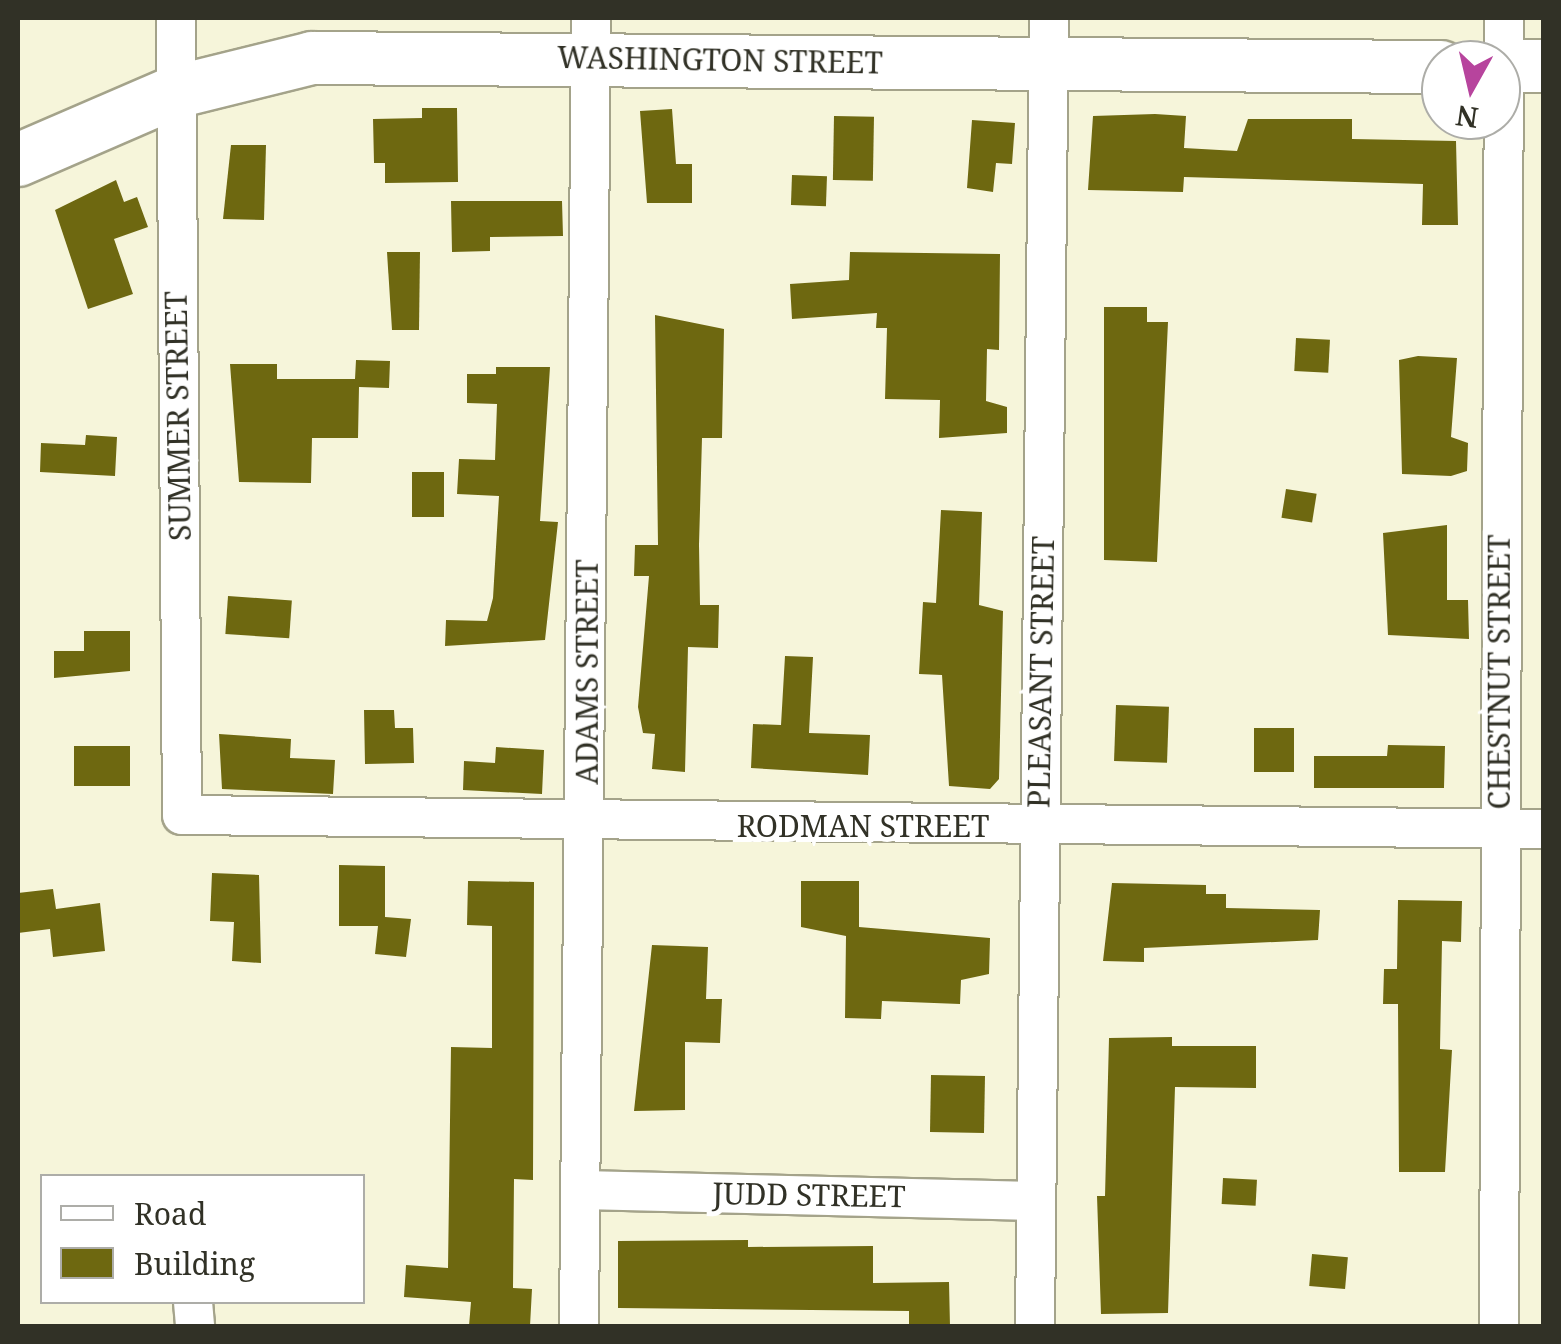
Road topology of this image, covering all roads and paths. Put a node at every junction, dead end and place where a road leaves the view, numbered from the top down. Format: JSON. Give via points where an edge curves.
{"nodes":[{"id":1,"x":176,"y":18,"type":"edge"},
{"id":2,"x":590,"y":38,"type":"edge"},
{"id":3,"x":1048,"y":41,"type":"edge"},
{"id":4,"x":1421,"y":65,"type":"edge"},
{"id":5,"x":175,"y":92,"type":"junction"},
{"id":6,"x":1511,"y":140,"type":"edge"},
{"id":7,"x":18,"y":160,"type":"edge"},
{"id":8,"x":182,"y":816,"type":"joint"},
{"id":9,"x":586,"y":825,"type":"junction"},
{"id":10,"x":1040,"y":826,"type":"junction"},
{"id":11,"x":1498,"y":828,"type":"junction"},
{"id":12,"x":1544,"y":828,"type":"edge"},
{"id":13,"x":581,"y":1190,"type":"junction"},
{"id":14,"x":1036,"y":1201,"type":"junction"},
{"id":15,"x":580,"y":1326,"type":"edge"},
{"id":16,"x":1035,"y":1326,"type":"edge"},
{"id":17,"x":1499,"y":1326,"type":"edge"}],
"edges":[{"from":1,"to":5,"type":"street","name":"SUMMER STREET"},
{"from":2,"to":3,"type":"main road","name":"WASHINGTON STREET"},
{"from":2,"to":5,"type":"main road","name":"WASHINGTON STREET","via":[[312,58]]},
{"from":2,"to":9,"type":"street","name":"ADAMS STREET"},
{"from":3,"to":4,"type":"main road","name":"WASHINGTON STREET"},
{"from":3,"to":10,"type":"street","name":"PLEASANT STREET"},
{"from":5,"to":7,"type":"main road","name":"WASHINGTON STREET"},
{"from":5,"to":8,"type":"street","name":"SUMMER STREET"},
{"from":6,"to":11,"type":"street","name":"CHESTNUT STREET"},
{"from":8,"to":9,"type":"street","name":"RODMAN STREET"},
{"from":9,"to":10,"type":"street","name":"RODMAN STREET"},
{"from":9,"to":13,"type":"street","name":"ADAMS STREET"},
{"from":10,"to":11,"type":"street","name":"RODMAN STREET"},
{"from":10,"to":14,"type":"street","name":"PLEASANT STREET"},
{"from":11,"to":12,"type":"street","name":"RODMAN STREET"},
{"from":11,"to":17,"type":"street","name":"CHESTNUT STREET"},
{"from":13,"to":14,"type":"street","name":"JUDD STREET"},
{"from":13,"to":15,"type":"street","name":"ADAMS STREET"},
{"from":14,"to":16,"type":"street","name":"PLEASANT STREET"}]}
